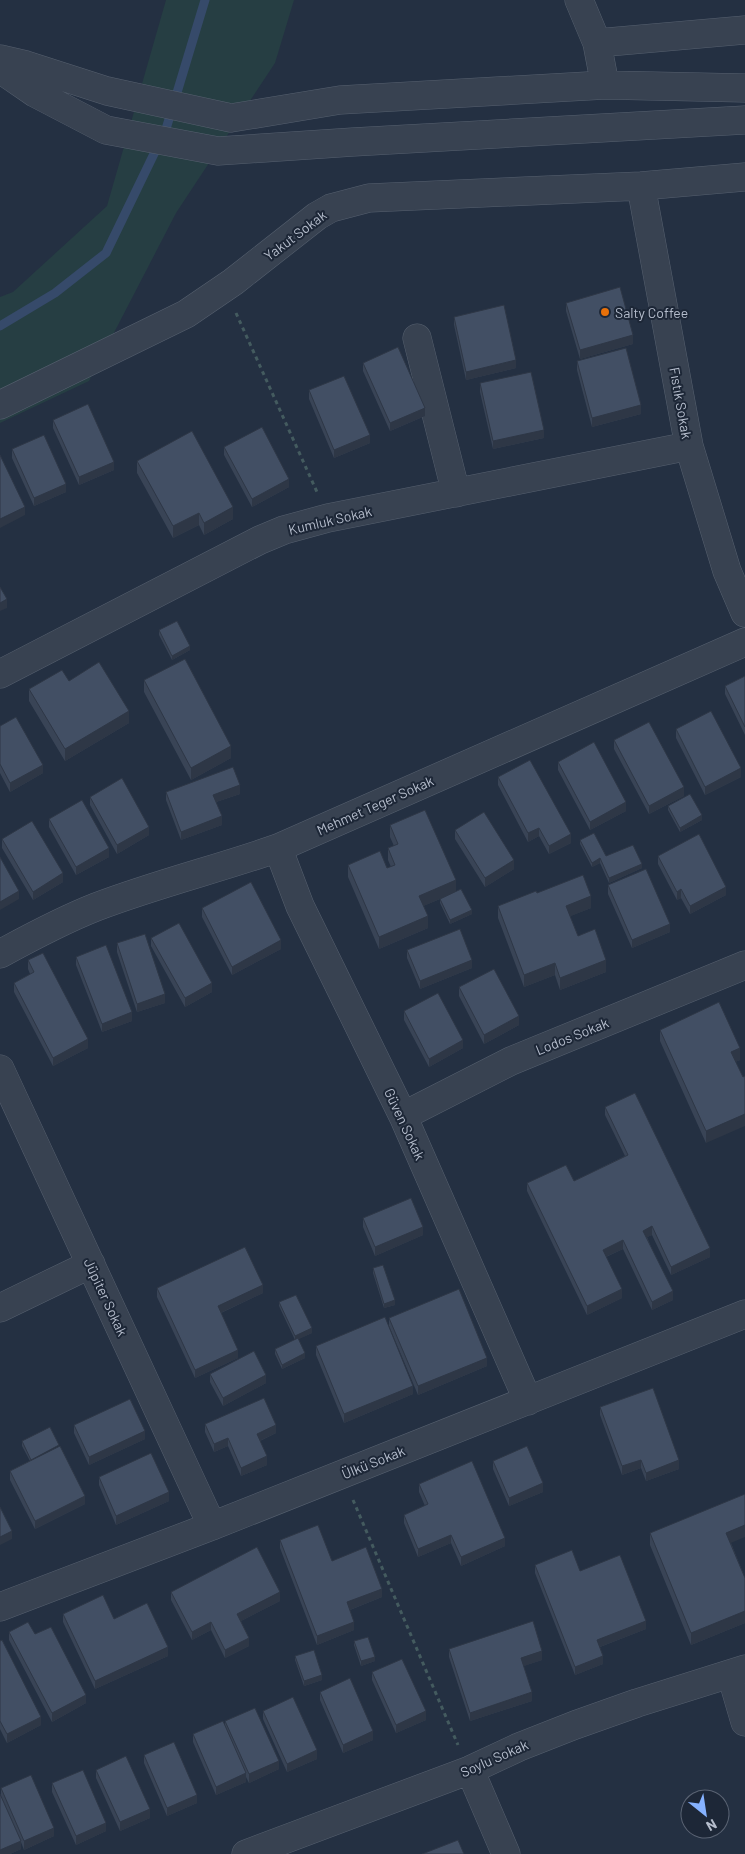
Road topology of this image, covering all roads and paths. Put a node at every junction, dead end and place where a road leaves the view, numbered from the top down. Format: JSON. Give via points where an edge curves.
{"nodes":[{"id":1,"x":579,"y":0,"type":"edge"},
{"id":2,"x":745,"y":30,"type":"edge"},
{"id":3,"x":597,"y":43,"type":"junction"},
{"id":4,"x":0,"y":59,"type":"edge"},
{"id":5,"x":0,"y":69,"type":"edge"},
{"id":6,"x":605,"y":85,"type":"junction"},
{"id":7,"x":745,"y":88,"type":"edge"},
{"id":8,"x":745,"y":120,"type":"edge"},
{"id":9,"x":745,"y":177,"type":"edge"},
{"id":10,"x":641,"y":186,"type":"junction"},
{"id":11,"x":225,"y":288,"type":"junction"},
{"id":12,"x":418,"y":338,"type":"dead end"},
{"id":13,"x":0,"y":405,"type":"edge"},
{"id":14,"x":689,"y":446,"type":"junction"},
{"id":15,"x":456,"y":493,"type":"junction"},
{"id":16,"x":328,"y":518,"type":"junction"},
{"id":17,"x":745,"y":613,"type":"edge"},
{"id":18,"x":745,"y":642,"type":"edge"},
{"id":19,"x":0,"y":674,"type":"edge"},
{"id":20,"x":278,"y":848,"type":"junction"},
{"id":21,"x":0,"y":954,"type":"edge"},
{"id":22,"x":745,"y":965,"type":"edge"},
{"id":23,"x":0,"y":1069,"type":"edge"},
{"id":24,"x":403,"y":1116,"type":"junction"},
{"id":25,"x":91,"y":1264,"type":"junction"},
{"id":26,"x":0,"y":1308,"type":"edge"},
{"id":27,"x":745,"y":1314,"type":"edge"},
{"id":28,"x":528,"y":1401,"type":"junction"},
{"id":29,"x":342,"y":1474,"type":"junction"},
{"id":30,"x":212,"y":1526,"type":"junction"},
{"id":31,"x":0,"y":1608,"type":"edge"},
{"id":32,"x":738,"y":1671,"type":"edge"},
{"id":33,"x":745,"y":1722,"type":"edge"},
{"id":34,"x":470,"y":1770,"type":"junction"},
{"id":35,"x":246,"y":1854,"type":"edge"},
{"id":36,"x":506,"y":1854,"type":"edge"}],
"edges":[{"from":1,"to":3,"type":"street"},
{"from":2,"to":3,"type":"street"},
{"from":3,"to":6,"type":"street"},
{"from":4,"to":6,"type":"street","via":[[107,91],[230,118],[340,100]]},
{"from":5,"to":8,"type":"street","via":[[35,93],[106,130],[218,151]]},
{"from":6,"to":7,"type":"street"},
{"from":9,"to":10,"type":"street","name":"Yakut Sokak"},
{"from":10,"to":11,"type":"street","name":"Yakut Sokak","via":[[369,198],[351,202],[317,216]]},
{"from":10,"to":14,"type":"street","name":"Fıstık Sokak"},
{"from":11,"to":13,"type":"street","name":"Yakut Sokak","via":[[164,326]]},
{"from":11,"to":16,"type":"path"},
{"from":12,"to":15,"type":"street"},
{"from":14,"to":15,"type":"street","name":"Kumluk Sokak"},
{"from":14,"to":17,"type":"street","name":"Fıstık Sokak","via":[[727,571]]},
{"from":15,"to":16,"type":"street","name":"Kumluk Sokak"},
{"from":16,"to":19,"type":"street","name":"Kumluk Sokak","via":[[260,540]]},
{"from":18,"to":20,"type":"street","name":"Mehmet Teger Sokak"},
{"from":20,"to":21,"type":"street","name":"Mehmet Teger Sokak","via":[[95,908]]},
{"from":20,"to":24,"type":"street","name":"Güven Sokak","via":[[300,906]]},
{"from":22,"to":24,"type":"street","name":"Lodos Sokak","via":[[510,1061]]},
{"from":23,"to":25,"type":"street","name":"Jüpiter Sokak"},
{"from":24,"to":28,"type":"street","name":"Güven Sokak"},
{"from":25,"to":26,"type":"street"},
{"from":25,"to":30,"type":"street","name":"Jüpiter Sokak"},
{"from":27,"to":28,"type":"street","name":"Ülkü Sokak"},
{"from":28,"to":29,"type":"street","name":"Ülkü Sokak"},
{"from":29,"to":30,"type":"street","name":"Ülkü Sokak"},
{"from":29,"to":34,"type":"path"},
{"from":30,"to":31,"type":"street","name":"Ülkü Sokak"},
{"from":32,"to":33,"type":"street"},
{"from":32,"to":34,"type":"street","name":"Soylu Sokak","via":[[575,1725],[519,1746]]},
{"from":34,"to":35,"type":"street","name":"Soylu Sokak"},
{"from":34,"to":36,"type":"street"}]}
